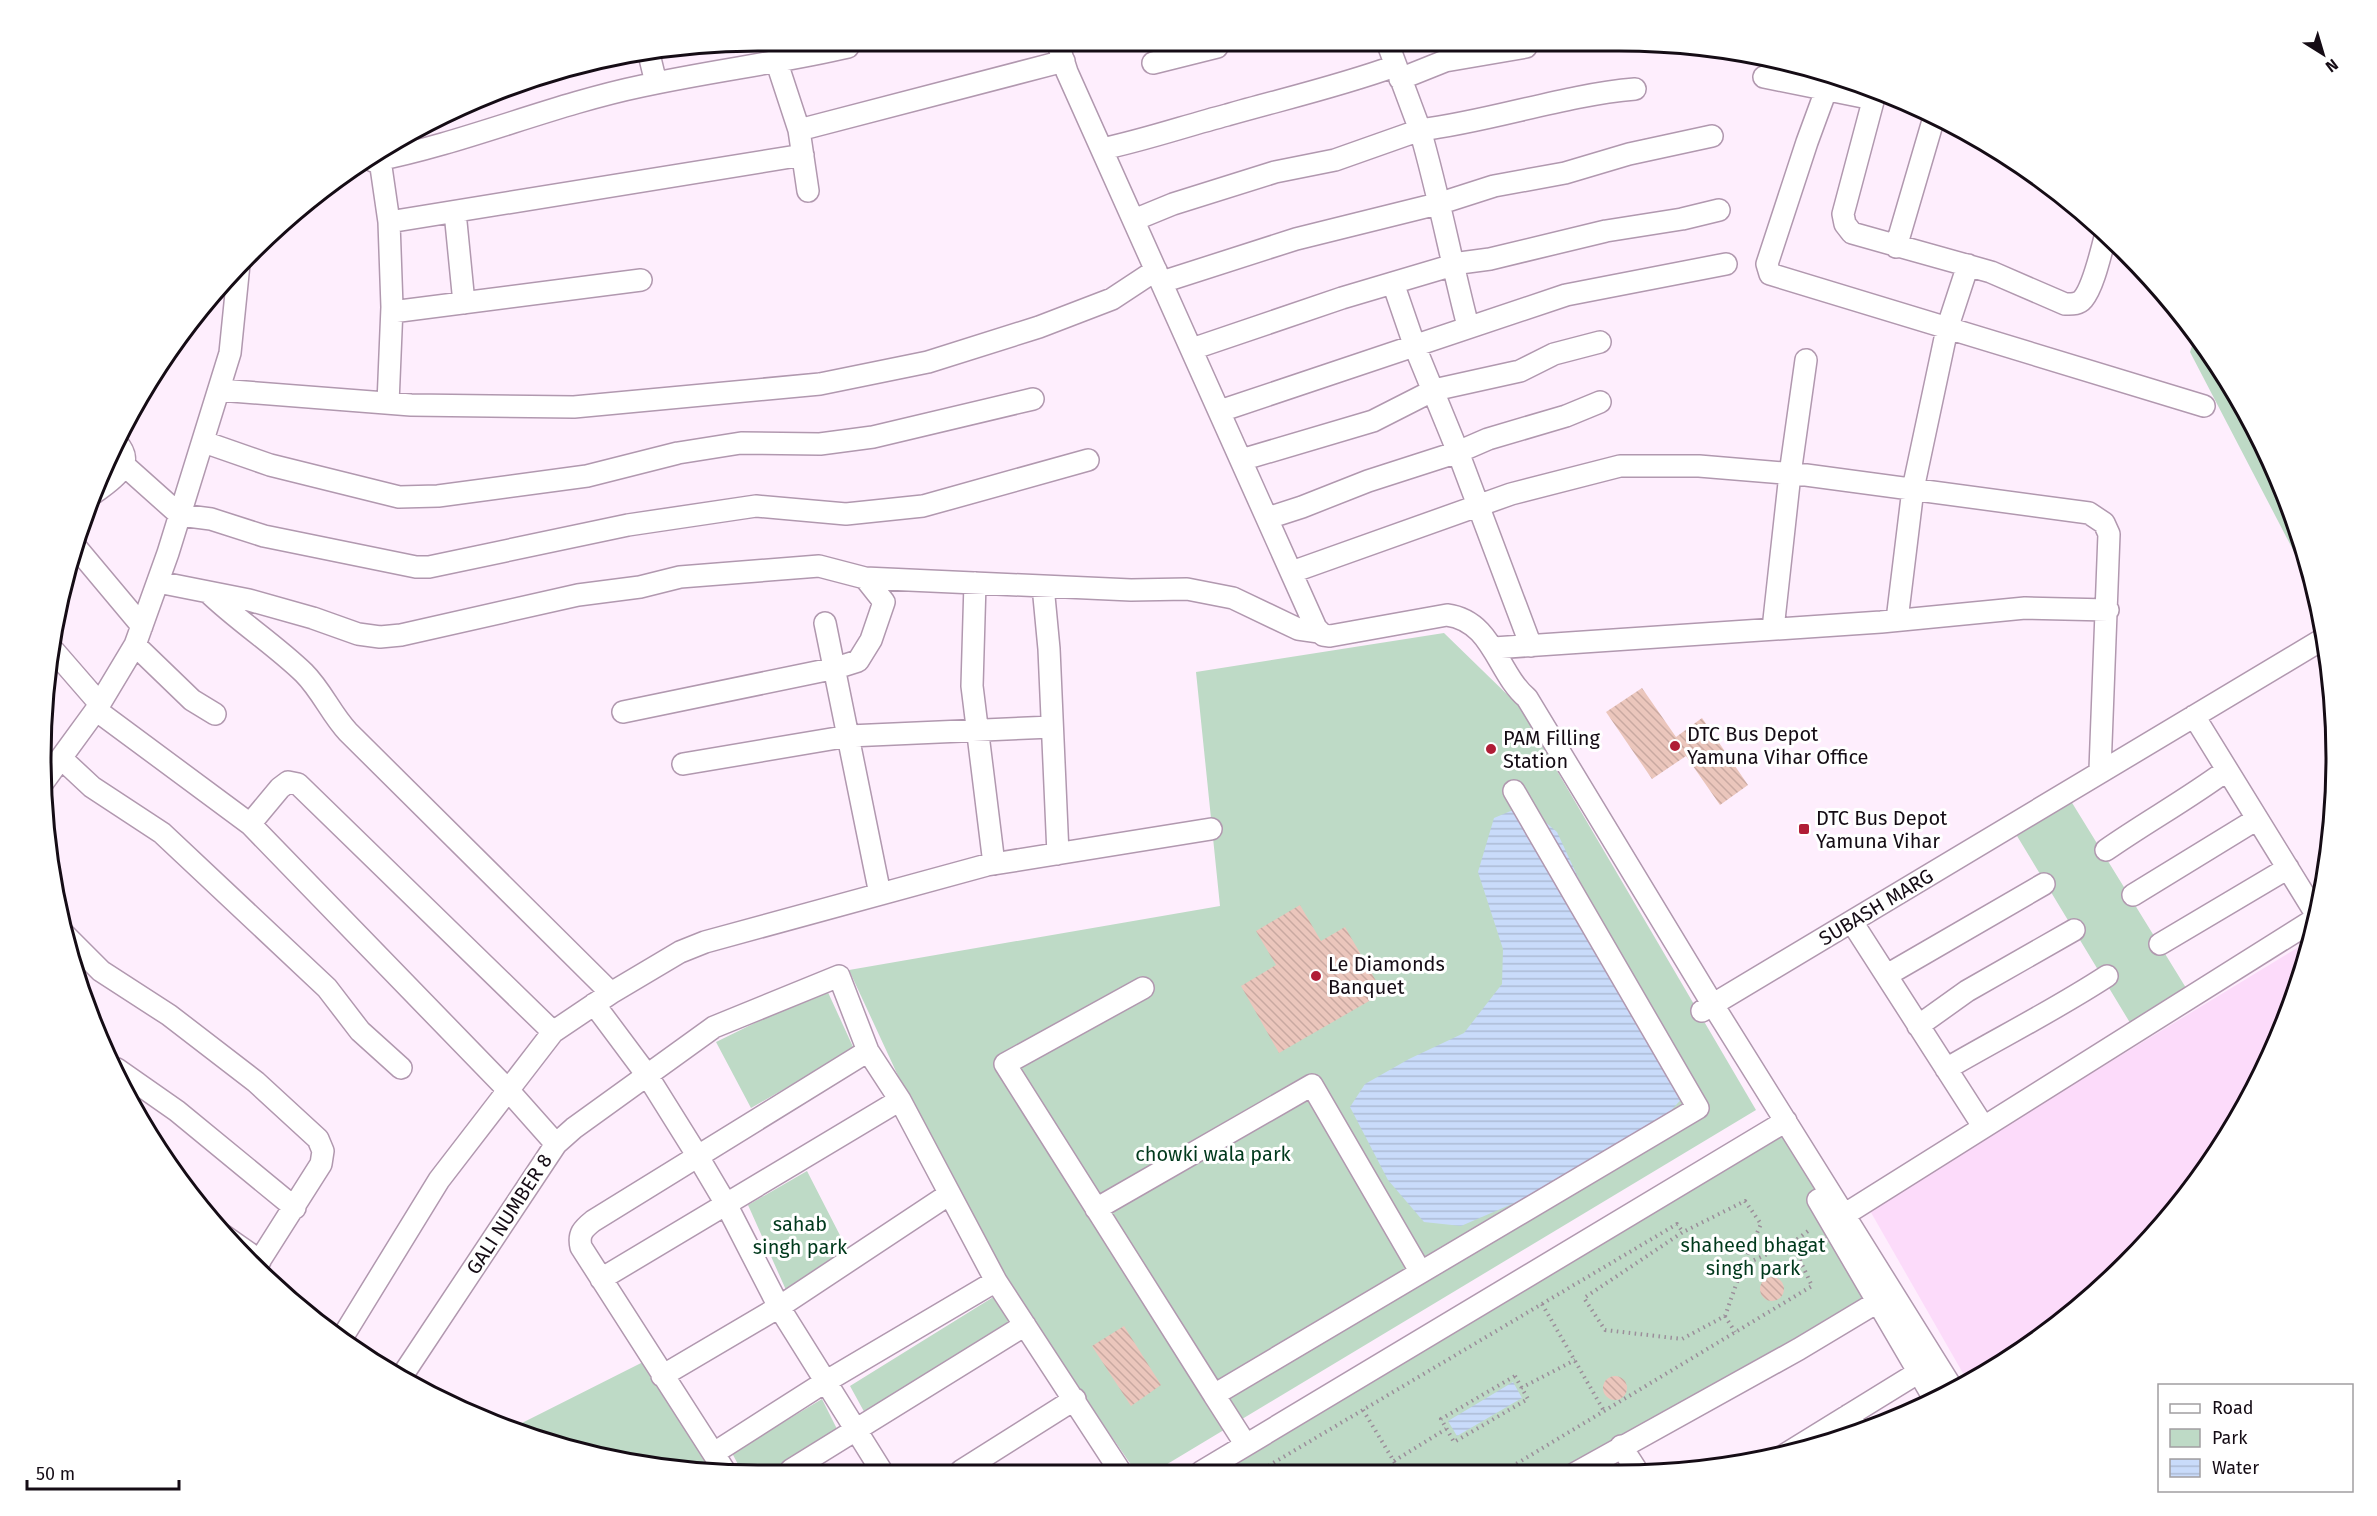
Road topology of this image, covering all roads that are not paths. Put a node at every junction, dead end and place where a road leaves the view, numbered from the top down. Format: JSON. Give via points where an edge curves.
{"nodes":[{"id":1,"x":830,"y":51,"type":"edge"},
{"id":2,"x":1201,"y":51,"type":"edge"},
{"id":3,"x":1503,"y":51,"type":"edge"},
{"id":4,"x":1061,"y":54,"type":"edge"},
{"id":5,"x":650,"y":60,"type":"edge"},
{"id":6,"x":777,"y":63,"type":"junction"},
{"id":7,"x":1153,"y":63,"type":"dead end"},
{"id":8,"x":1395,"y":64,"type":"edge"},
{"id":9,"x":1764,"y":77,"type":"dead end"},
{"id":10,"x":1822,"y":81,"type":"edge"},
{"id":11,"x":656,"y":83,"type":"junction"},
{"id":12,"x":1829,"y":84,"type":"edge"},
{"id":13,"x":1635,"y":88,"type":"dead end"},
{"id":14,"x":1874,"y":99,"type":"edge"},
{"id":15,"x":1932,"y":124,"type":"edge"},
{"id":16,"x":799,"y":130,"type":"junction"},
{"id":17,"x":1420,"y":130,"type":"junction"},
{"id":18,"x":1712,"y":136,"type":"dead end"},
{"id":19,"x":1102,"y":149,"type":"junction"},
{"id":20,"x":803,"y":154,"type":"junction"},
{"id":21,"x":384,"y":158,"type":"edge"},
{"id":22,"x":377,"y":162,"type":"edge"},
{"id":23,"x":808,"y":191,"type":"dead end"},
{"id":24,"x":1441,"y":203,"type":"junction"},
{"id":25,"x":1719,"y":210,"type":"dead end"},
{"id":26,"x":454,"y":212,"type":"junction"},
{"id":27,"x":1134,"y":220,"type":"junction"},
{"id":28,"x":389,"y":222,"type":"junction"},
{"id":29,"x":2103,"y":243,"type":"edge"},
{"id":30,"x":1896,"y":247,"type":"junction"},
{"id":31,"x":1726,"y":264,"type":"dead end"},
{"id":32,"x":1968,"y":265,"type":"junction"},
{"id":33,"x":1452,"y":266,"type":"junction"},
{"id":34,"x":1159,"y":276,"type":"junction"},
{"id":35,"x":237,"y":280,"type":"edge"},
{"id":36,"x":641,"y":280,"type":"dead end"},
{"id":37,"x":1393,"y":283,"type":"junction"},
{"id":38,"x":464,"y":303,"type":"junction"},
{"id":39,"x":392,"y":312,"type":"junction"},
{"id":40,"x":1468,"y":326,"type":"junction"},
{"id":41,"x":1947,"y":328,"type":"junction"},
{"id":42,"x":1600,"y":342,"type":"dead end"},
{"id":43,"x":1415,"y":347,"type":"junction"},
{"id":44,"x":1192,"y":349,"type":"junction"},
{"id":45,"x":1806,"y":360,"type":"dead end"},
{"id":46,"x":219,"y":390,"type":"junction"},
{"id":47,"x":1434,"y":390,"type":"junction"},
{"id":48,"x":1034,"y":399,"type":"dead end"},
{"id":49,"x":1600,"y":402,"type":"dead end"},
{"id":50,"x":388,"y":404,"type":"junction"},
{"id":51,"x":2204,"y":406,"type":"dead end"},
{"id":52,"x":1220,"y":411,"type":"junction"},
{"id":53,"x":204,"y":442,"type":"junction"},
{"id":54,"x":122,"y":448,"type":"edge"},
{"id":55,"x":1458,"y":452,"type":"junction"},
{"id":56,"x":1088,"y":460,"type":"dead end"},
{"id":57,"x":1241,"y":460,"type":"junction"},
{"id":58,"x":124,"y":465,"type":"junction"},
{"id":59,"x":1790,"y":474,"type":"junction"},
{"id":60,"x":107,"y":483,"type":"edge"},
{"id":61,"x":1913,"y":489,"type":"junction"},
{"id":62,"x":1479,"y":505,"type":"junction"},
{"id":63,"x":180,"y":515,"type":"junction"},
{"id":64,"x":1268,"y":518,"type":"junction"},
{"id":65,"x":81,"y":555,"type":"edge"},
{"id":66,"x":1292,"y":573,"type":"junction"},
{"id":67,"x":865,"y":578,"type":"junction"},
{"id":68,"x":158,"y":582,"type":"junction"},
{"id":69,"x":975,"y":583,"type":"junction"},
{"id":70,"x":1043,"y":586,"type":"junction"},
{"id":71,"x":207,"y":592,"type":"junction"},
{"id":72,"x":2108,"y":610,"type":"junction"},
{"id":73,"x":1897,"y":620,"type":"junction"},
{"id":74,"x":825,"y":623,"type":"dead end"},
{"id":75,"x":1773,"y":629,"type":"junction"},
{"id":76,"x":1319,"y":632,"type":"junction"},
{"id":77,"x":138,"y":636,"type":"junction"},
{"id":78,"x":2316,"y":643,"type":"edge"},
{"id":79,"x":1531,"y":646,"type":"junction"},
{"id":80,"x":1494,"y":648,"type":"junction"},
{"id":81,"x":59,"y":657,"type":"edge"},
{"id":82,"x":836,"y":668,"type":"junction"},
{"id":83,"x":98,"y":707,"type":"junction"},
{"id":84,"x":623,"y":712,"type":"dead end"},
{"id":85,"x":215,"y":714,"type":"dead end"},
{"id":86,"x":2194,"y":716,"type":"junction"},
{"id":87,"x":1052,"y":727,"type":"junction"},
{"id":88,"x":977,"y":730,"type":"junction"},
{"id":89,"x":849,"y":736,"type":"junction"},
{"id":90,"x":62,"y":759,"type":"junction"},
{"id":91,"x":683,"y":764,"type":"dead end"},
{"id":92,"x":2100,"y":770,"type":"junction"},
{"id":93,"x":2227,"y":770,"type":"junction"},
{"id":94,"x":52,"y":772,"type":"edge"},
{"id":95,"x":1514,"y":791,"type":"dead end"},
{"id":96,"x":2257,"y":819,"type":"junction"},
{"id":97,"x":250,"y":824,"type":"junction"},
{"id":98,"x":1211,"y":829,"type":"dead end"},
{"id":99,"x":2106,"y":850,"type":"dead end"},
{"id":100,"x":1058,"y":854,"type":"junction"},
{"id":101,"x":994,"y":864,"type":"junction"},
{"id":102,"x":2288,"y":868,"type":"junction"},
{"id":103,"x":2044,"y":884,"type":"dead end"},
{"id":104,"x":880,"y":894,"type":"junction"},
{"id":105,"x":2133,"y":895,"type":"dead end"},
{"id":106,"x":2310,"y":904,"type":"edge"},
{"id":107,"x":1852,"y":922,"type":"junction"},
{"id":108,"x":2306,"y":925,"type":"edge"},
{"id":109,"x":2074,"y":930,"type":"dead end"},
{"id":110,"x":2160,"y":944,"type":"dead end"},
{"id":111,"x":77,"y":947,"type":"edge"},
{"id":112,"x":1887,"y":975,"type":"junction"},
{"id":113,"x":2107,"y":976,"type":"dead end"},
{"id":114,"x":1143,"y":988,"type":"dead end"},
{"id":115,"x":602,"y":998,"type":"junction"},
{"id":116,"x":1708,"y":1008,"type":"junction"},
{"id":117,"x":1918,"y":1026,"type":"junction"},
{"id":118,"x":553,"y":1032,"type":"junction"},
{"id":119,"x":868,"y":1050,"type":"junction"},
{"id":120,"x":401,"y":1068,"type":"dead end"},
{"id":121,"x":1946,"y":1069,"type":"junction"},
{"id":122,"x":646,"y":1075,"type":"junction"},
{"id":123,"x":126,"y":1076,"type":"edge"},
{"id":124,"x":508,"y":1090,"type":"junction"},
{"id":125,"x":900,"y":1100,"type":"junction"},
{"id":126,"x":1781,"y":1124,"type":"junction"},
{"id":127,"x":1983,"y":1126,"type":"junction"},
{"id":128,"x":556,"y":1144,"type":"junction"},
{"id":129,"x":697,"y":1155,"type":"junction"},
{"id":130,"x":948,"y":1195,"type":"junction"},
{"id":131,"x":726,"y":1204,"type":"junction"},
{"id":132,"x":295,"y":1208,"type":"junction"},
{"id":133,"x":1096,"y":1209,"type":"junction"},
{"id":134,"x":1844,"y":1215,"type":"junction"},
{"id":135,"x":261,"y":1261,"type":"edge"},
{"id":136,"x":1420,"y":1271,"type":"junction"},
{"id":137,"x":601,"y":1279,"type":"junction"},
{"id":138,"x":996,"y":1281,"type":"junction"},
{"id":139,"x":1886,"y":1297,"type":"junction"},
{"id":140,"x":779,"y":1307,"type":"junction"},
{"id":141,"x":1025,"y":1325,"type":"junction"},
{"id":142,"x":346,"y":1332,"type":"edge"},
{"id":143,"x":406,"y":1371,"type":"edge"},
{"id":144,"x":1919,"y":1372,"type":"junction"},
{"id":145,"x":662,"y":1376,"type":"junction"},
{"id":146,"x":825,"y":1382,"type":"junction"},
{"id":147,"x":1948,"y":1383,"type":"edge"},
{"id":148,"x":1931,"y":1393,"type":"edge"},
{"id":149,"x":1214,"y":1395,"type":"junction"},
{"id":150,"x":1075,"y":1400,"type":"junction"},
{"id":151,"x":1853,"y":1423,"type":"edge"},
{"id":152,"x":856,"y":1431,"type":"junction"},
{"id":153,"x":1246,"y":1445,"type":"junction"},
{"id":154,"x":1621,"y":1446,"type":"junction"},
{"id":155,"x":719,"y":1461,"type":"edge"},
{"id":156,"x":1633,"y":1464,"type":"edge"},
{"id":157,"x":799,"y":1465,"type":"edge"},
{"id":158,"x":878,"y":1465,"type":"edge"},
{"id":159,"x":972,"y":1465,"type":"edge"},
{"id":160,"x":1116,"y":1465,"type":"edge"},
{"id":161,"x":1213,"y":1465,"type":"edge"},
{"id":162,"x":1589,"y":1465,"type":"edge"}],
"edges":[{"from":1,"to":6,"type":"street"},
{"from":2,"to":7,"type":"street"},
{"from":3,"to":8,"type":"street","via":[[1445,61]]},
{"from":4,"to":16,"type":"street"},
{"from":4,"to":19,"type":"street"},
{"from":5,"to":11,"type":"street"},
{"from":6,"to":11,"type":"street"},
{"from":6,"to":16,"type":"street"},
{"from":8,"to":17,"type":"street"},
{"from":8,"to":19,"type":"street","via":[[1181,130]]},
{"from":9,"to":10,"type":"street"},
{"from":11,"to":21,"type":"street"},
{"from":12,"to":41,"type":"street","via":[[1767,270],[1776,277]]},
{"from":13,"to":17,"type":"street"},
{"from":14,"to":30,"type":"street","via":[[1842,214],[1852,233]]},
{"from":15,"to":30,"type":"street"},
{"from":16,"to":20,"type":"street"},
{"from":17,"to":24,"type":"street"},
{"from":17,"to":27,"type":"street","via":[[1335,159],[1275,172],[1173,204]]},
{"from":18,"to":24,"type":"street","via":[[1565,173],[1494,186]]},
{"from":19,"to":27,"type":"street"},
{"from":20,"to":23,"type":"street"},
{"from":20,"to":26,"type":"street"},
{"from":22,"to":28,"type":"street"},
{"from":24,"to":33,"type":"street"},
{"from":24,"to":34,"type":"street"},
{"from":25,"to":33,"type":"street"},
{"from":26,"to":28,"type":"street"},
{"from":26,"to":38,"type":"street"},
{"from":27,"to":34,"type":"street"},
{"from":28,"to":39,"type":"street"},
{"from":29,"to":32,"type":"street","via":[[2088,289],[2076,304],[2065,304]]},
{"from":30,"to":32,"type":"street"},
{"from":31,"to":40,"type":"street","via":[[1566,295]]},
{"from":32,"to":41,"type":"street"},
{"from":33,"to":37,"type":"street"},
{"from":33,"to":40,"type":"street"},
{"from":34,"to":44,"type":"street"},
{"from":34,"to":50,"type":"street","via":[[1039,327],[928,362],[820,384],[574,407]]},
{"from":35,"to":46,"type":"street","via":[[230,354]]},
{"from":36,"to":38,"type":"street"},
{"from":37,"to":43,"type":"street"},
{"from":37,"to":44,"type":"street"},
{"from":38,"to":39,"type":"street"},
{"from":39,"to":50,"type":"street"},
{"from":40,"to":43,"type":"street"},
{"from":41,"to":51,"type":"street"},
{"from":41,"to":61,"type":"street"},
{"from":42,"to":47,"type":"street","via":[[1554,354],[1520,370]]},
{"from":43,"to":47,"type":"street"},
{"from":43,"to":52,"type":"street"},
{"from":44,"to":52,"type":"street"},
{"from":45,"to":59,"type":"street"},
{"from":46,"to":50,"type":"street"},
{"from":46,"to":53,"type":"street"},
{"from":47,"to":55,"type":"street"},
{"from":47,"to":57,"type":"street","via":[[1373,421]]},
{"from":48,"to":53,"type":"street","via":[[873,437],[820,444],[741,443],[678,453],[586,476],[438,496],[399,497],[270,465]]},
{"from":49,"to":55,"type":"street"},
{"from":52,"to":57,"type":"street"},
{"from":53,"to":63,"type":"street"},
{"from":54,"to":58,"type":"street"},
{"from":55,"to":62,"type":"street"},
{"from":55,"to":64,"type":"street"},
{"from":56,"to":63,"type":"street","via":[[923,506],[846,514],[756,506],[628,525],[429,567],[376,561],[264,536],[211,519]]},
{"from":57,"to":64,"type":"street"},
{"from":58,"to":60,"type":"street"},
{"from":58,"to":63,"type":"street"},
{"from":59,"to":61,"type":"street"},
{"from":59,"to":62,"type":"street","via":[[1699,465],[1620,466]]},
{"from":59,"to":75,"type":"street"},
{"from":61,"to":72,"type":"street","via":[[2089,513],[2099,518],[2109,534]]},
{"from":61,"to":73,"type":"street"},
{"from":62,"to":66,"type":"street"},
{"from":62,"to":79,"type":"street"},
{"from":63,"to":68,"type":"street"},
{"from":64,"to":66,"type":"street"},
{"from":65,"to":77,"type":"street"},
{"from":66,"to":76,"type":"street"},
{"from":67,"to":69,"type":"street"},
{"from":67,"to":71,"type":"street","via":[[819,566],[680,578],[380,637]]},
{"from":67,"to":82,"type":"street","via":[[884,602],[871,640],[858,661]]},
{"from":68,"to":71,"type":"street"},
{"from":68,"to":77,"type":"street"},
{"from":69,"to":70,"type":"street"},
{"from":69,"to":88,"type":"street","via":[[972,686]]},
{"from":70,"to":76,"type":"street","via":[[1187,589],[1233,598],[1298,629]]},
{"from":70,"to":87,"type":"street"},
{"from":71,"to":115,"type":"street","via":[[304,673],[336,719]]},
{"from":72,"to":73,"type":"street","via":[[2025,608]]},
{"from":72,"to":92,"type":"street"},
{"from":73,"to":75,"type":"street"},
{"from":74,"to":82,"type":"street"},
{"from":75,"to":79,"type":"street"},
{"from":76,"to":80,"type":"street","via":[[1329,636],[1447,615],[1465,620]]},
{"from":77,"to":83,"type":"street"},
{"from":77,"to":85,"type":"street","via":[[192,700]]},
{"from":78,"to":86,"type":"street","name":"SUBASH MARG"},
{"from":79,"to":80,"type":"street"},
{"from":80,"to":116,"type":"street","via":[[1517,689],[1517,702]]},
{"from":81,"to":83,"type":"street"},
{"from":82,"to":84,"type":"street"},
{"from":82,"to":89,"type":"street"},
{"from":83,"to":90,"type":"street"},
{"from":83,"to":97,"type":"street"},
{"from":86,"to":92,"type":"street","name":"SUBASH MARG"},
{"from":86,"to":93,"type":"street"},
{"from":87,"to":88,"type":"street"},
{"from":87,"to":100,"type":"street"},
{"from":88,"to":89,"type":"street"},
{"from":88,"to":101,"type":"street"},
{"from":89,"to":91,"type":"street"},
{"from":89,"to":104,"type":"street"},
{"from":90,"to":94,"type":"street"},
{"from":90,"to":120,"type":"street","via":[[92,787],[162,833],[327,988],[360,1030]]},
{"from":92,"to":107,"type":"street","name":"SUBASH MARG"},
{"from":93,"to":96,"type":"street"},
{"from":93,"to":99,"type":"street"},
{"from":95,"to":136,"type":"street","via":[[1698,1108]]},
{"from":96,"to":102,"type":"street"},
{"from":96,"to":105,"type":"street"},
{"from":97,"to":118,"type":"street","via":[[280,788],[288,782],[298,784]]},
{"from":97,"to":124,"type":"street"},
{"from":98,"to":100,"type":"street"},
{"from":100,"to":101,"type":"street"},
{"from":101,"to":104,"type":"street"},
{"from":102,"to":106,"type":"street"},
{"from":102,"to":110,"type":"street"},
{"from":103,"to":112,"type":"street"},
{"from":104,"to":115,"type":"street","via":[[705,942],[680,952]]},
{"from":107,"to":112,"type":"street"},
{"from":107,"to":116,"type":"street","name":"SUBASH MARG"},
{"from":108,"to":127,"type":"street"},
{"from":109,"to":117,"type":"street","via":[[1967,991]]},
{"from":111,"to":132,"type":"street","via":[[101,971],[169,1015],[256,1082],[318,1139],[323,1151],[321,1164]]},
{"from":112,"to":117,"type":"street"},
{"from":113,"to":121,"type":"street"},
{"from":114,"to":133,"type":"street","via":[[1005,1064]]},
{"from":115,"to":118,"type":"street"},
{"from":115,"to":122,"type":"street"},
{"from":116,"to":126,"type":"street"},
{"from":117,"to":121,"type":"street"},
{"from":118,"to":124,"type":"street"},
{"from":119,"to":122,"type":"street","name":"GALI NUMBER 8","via":[[839,976],[714,1027]]},
{"from":119,"to":125,"type":"street"},
{"from":119,"to":129,"type":"street"},
{"from":121,"to":127,"type":"street"},
{"from":122,"to":128,"type":"street","name":"GALI NUMBER 8"},
{"from":122,"to":129,"type":"street"},
{"from":123,"to":132,"type":"street","via":[[177,1111]]},
{"from":124,"to":128,"type":"street"},
{"from":124,"to":142,"type":"street","via":[[439,1179]]},
{"from":125,"to":130,"type":"street"},
{"from":125,"to":131,"type":"street"},
{"from":126,"to":134,"type":"street"},
{"from":126,"to":139,"type":"street"},
{"from":126,"to":153,"type":"street"},
{"from":127,"to":134,"type":"street"},
{"from":128,"to":143,"type":"street","name":"GALI NUMBER 8"},
{"from":129,"to":131,"type":"street"},
{"from":129,"to":137,"type":"street","via":[[584,1228],[579,1238],[581,1247]]},
{"from":130,"to":138,"type":"street"},
{"from":130,"to":140,"type":"street"},
{"from":131,"to":137,"type":"street"},
{"from":131,"to":140,"type":"street"},
{"from":132,"to":135,"type":"street"},
{"from":133,"to":136,"type":"street","via":[[1312,1085]]},
{"from":133,"to":149,"type":"street"},
{"from":134,"to":139,"type":"street"},
{"from":136,"to":149,"type":"street"},
{"from":137,"to":145,"type":"street"},
{"from":138,"to":141,"type":"street"},
{"from":138,"to":146,"type":"street"},
{"from":139,"to":144,"type":"street"},
{"from":139,"to":147,"type":"street"},
{"from":139,"to":154,"type":"street"},
{"from":140,"to":145,"type":"street"},
{"from":140,"to":146,"type":"street"},
{"from":141,"to":150,"type":"street"},
{"from":141,"to":152,"type":"street"},
{"from":144,"to":148,"type":"street"},
{"from":144,"to":151,"type":"street"},
{"from":145,"to":155,"type":"street"},
{"from":146,"to":152,"type":"street"},
{"from":146,"to":155,"type":"street"},
{"from":149,"to":153,"type":"street"},
{"from":150,"to":159,"type":"street"},
{"from":150,"to":160,"type":"street"},
{"from":152,"to":157,"type":"street"},
{"from":152,"to":158,"type":"street"},
{"from":153,"to":161,"type":"street"},
{"from":154,"to":156,"type":"street"},
{"from":154,"to":162,"type":"street"}]}
